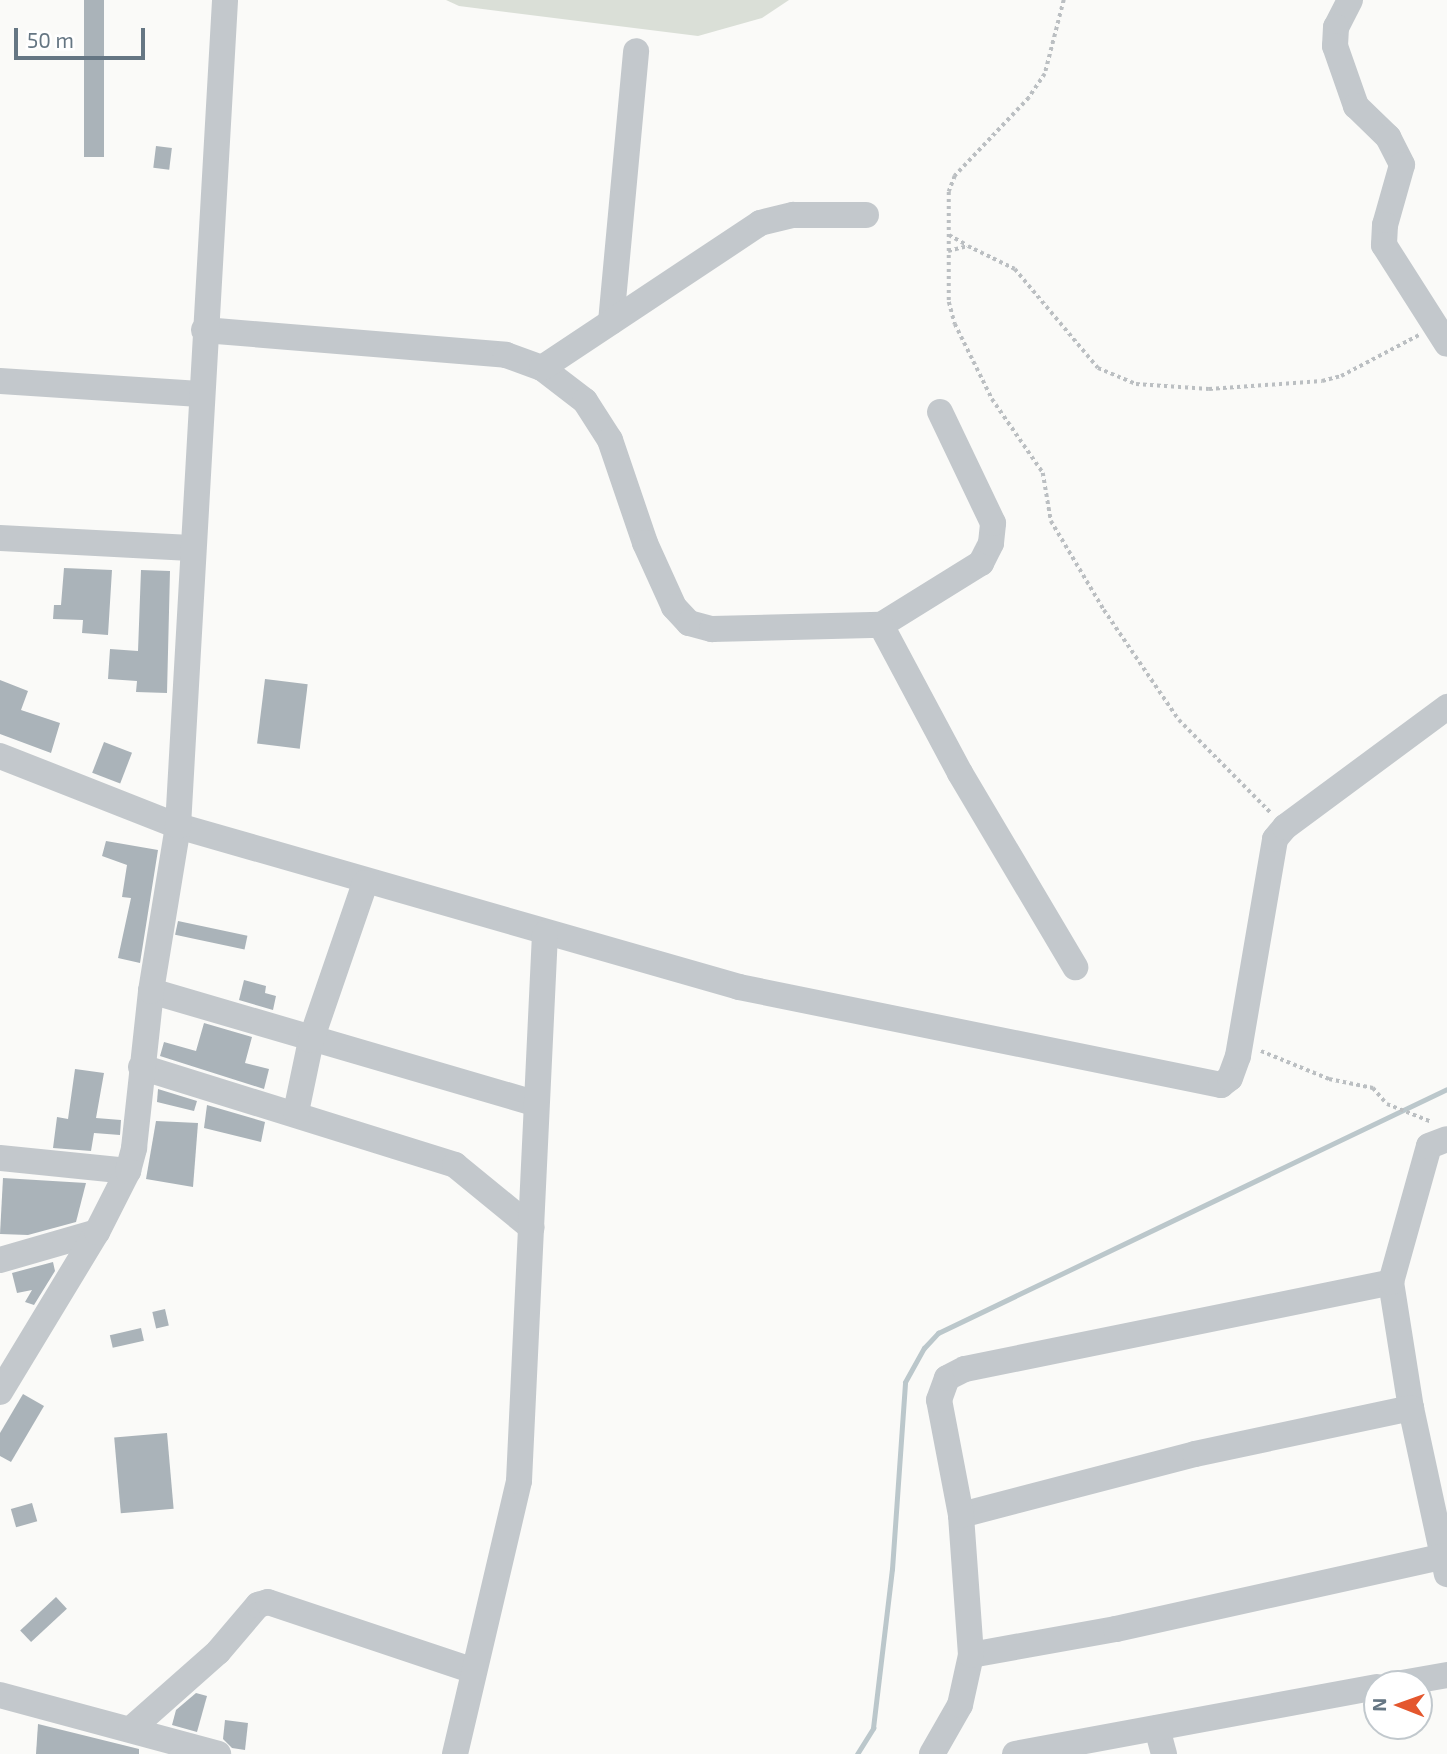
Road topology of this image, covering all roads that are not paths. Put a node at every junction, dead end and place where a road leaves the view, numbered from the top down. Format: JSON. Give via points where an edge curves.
{"nodes":[{"id":1,"x":225,"y":0,"type":"edge"},
{"id":2,"x":1350,"y":0,"type":"edge"},
{"id":3,"x":636,"y":51,"type":"dead end"},
{"id":4,"x":866,"y":215,"type":"dead end"},
{"id":5,"x":611,"y":322,"type":"junction"},
{"id":6,"x":204,"y":330,"type":"junction"},
{"id":7,"x":1441,"y":335,"type":"edge"},
{"id":8,"x":542,"y":368,"type":"junction"},
{"id":9,"x":0,"y":381,"type":"edge"},
{"id":10,"x":200,"y":394,"type":"junction"},
{"id":11,"x":940,"y":412,"type":"dead end"},
{"id":12,"x":0,"y":538,"type":"edge"},
{"id":13,"x":191,"y":548,"type":"junction"},
{"id":14,"x":880,"y":625,"type":"junction"},
{"id":15,"x":1447,"y":707,"type":"edge"},
{"id":16,"x":0,"y":756,"type":"edge"},
{"id":17,"x":178,"y":826,"type":"junction"},
{"id":18,"x":365,"y":883,"type":"junction"},
{"id":19,"x":545,"y":934,"type":"junction"},
{"id":20,"x":1075,"y":967,"type":"dead end"},
{"id":21,"x":151,"y":991,"type":"junction"},
{"id":22,"x":311,"y":1040,"type":"junction"},
{"id":23,"x":141,"y":1067,"type":"junction"},
{"id":24,"x":534,"y":1103,"type":"junction"},
{"id":25,"x":296,"y":1112,"type":"junction"},
{"id":26,"x":1441,"y":1130,"type":"edge"},
{"id":27,"x":0,"y":1158,"type":"edge"},
{"id":28,"x":128,"y":1171,"type":"junction"},
{"id":29,"x":532,"y":1228,"type":"junction"},
{"id":30,"x":96,"y":1232,"type":"junction"},
{"id":31,"x":0,"y":1260,"type":"edge"},
{"id":32,"x":1391,"y":1282,"type":"junction"},
{"id":33,"x":0,"y":1392,"type":"edge"},
{"id":34,"x":1411,"y":1408,"type":"junction"},
{"id":35,"x":961,"y":1515,"type":"junction"},
{"id":36,"x":1445,"y":1565,"type":"edge"},
{"id":37,"x":971,"y":1655,"type":"junction"},
{"id":38,"x":474,"y":1671,"type":"junction"},
{"id":39,"x":1363,"y":1690,"type":"edge"},
{"id":40,"x":0,"y":1695,"type":"edge"},
{"id":41,"x":1157,"y":1728,"type":"junction"},
{"id":42,"x":131,"y":1729,"type":"junction"},
{"id":43,"x":218,"y":1754,"type":"edge"},
{"id":44,"x":455,"y":1754,"type":"edge"},
{"id":45,"x":932,"y":1754,"type":"edge"},
{"id":46,"x":1015,"y":1754,"type":"edge"},
{"id":47,"x":1164,"y":1754,"type":"edge"}],
"edges":[{"from":1,"to":6,"type":"street"},
{"from":2,"to":7,"type":"street","via":[[1335,27],[1335,46],[1356,106],[1388,137],[1402,165],[1384,245]]},
{"from":3,"to":5,"type":"street"},
{"from":4,"to":5,"type":"street","via":[[793,215],[760,223]]},
{"from":5,"to":8,"type":"street"},
{"from":6,"to":8,"type":"street","via":[[506,355]]},
{"from":6,"to":10,"type":"street"},
{"from":8,"to":14,"type":"street","via":[[585,401],[610,440],[645,543],[674,607],[689,623],[712,629]]},
{"from":9,"to":10,"type":"street"},
{"from":10,"to":13,"type":"street"},
{"from":11,"to":14,"type":"street","via":[[993,523],[991,543],[981,564]]},
{"from":12,"to":13,"type":"street"},
{"from":13,"to":17,"type":"street"},
{"from":14,"to":20,"type":"street","via":[[960,773]]},
{"from":15,"to":19,"type":"street","via":[[1285,827],[1269,854],[1236,1060],[1230,1078],[1221,1085],[739,987]]},
{"from":16,"to":17,"type":"street"},
{"from":17,"to":18,"type":"street"},
{"from":17,"to":21,"type":"street"},
{"from":18,"to":19,"type":"street"},
{"from":18,"to":22,"type":"street"},
{"from":19,"to":24,"type":"street"},
{"from":21,"to":22,"type":"street"},
{"from":21,"to":23,"type":"street"},
{"from":22,"to":24,"type":"street"},
{"from":22,"to":25,"type":"street"},
{"from":23,"to":25,"type":"street"},
{"from":23,"to":28,"type":"street"},
{"from":24,"to":29,"type":"street"},
{"from":25,"to":29,"type":"street","via":[[455,1165]]},
{"from":26,"to":32,"type":"street","via":[[1425,1157]]},
{"from":27,"to":28,"type":"street"},
{"from":28,"to":30,"type":"street"},
{"from":29,"to":38,"type":"street","via":[[519,1481]]},
{"from":30,"to":31,"type":"street"},
{"from":30,"to":33,"type":"street"},
{"from":32,"to":34,"type":"street"},
{"from":32,"to":35,"type":"street","via":[[965,1369],[947,1378],[939,1400]]},
{"from":34,"to":35,"type":"street","via":[[1195,1454]]},
{"from":34,"to":36,"type":"street"},
{"from":35,"to":37,"type":"street"},
{"from":36,"to":37,"type":"street"},
{"from":37,"to":45,"type":"street","via":[[960,1705]]},
{"from":38,"to":42,"type":"street","via":[[268,1602],[258,1605],[218,1652]]},
{"from":38,"to":44,"type":"street"},
{"from":39,"to":41,"type":"street"},
{"from":40,"to":42,"type":"street"},
{"from":41,"to":46,"type":"street"},
{"from":41,"to":47,"type":"street"},
{"from":42,"to":43,"type":"street"}]}
